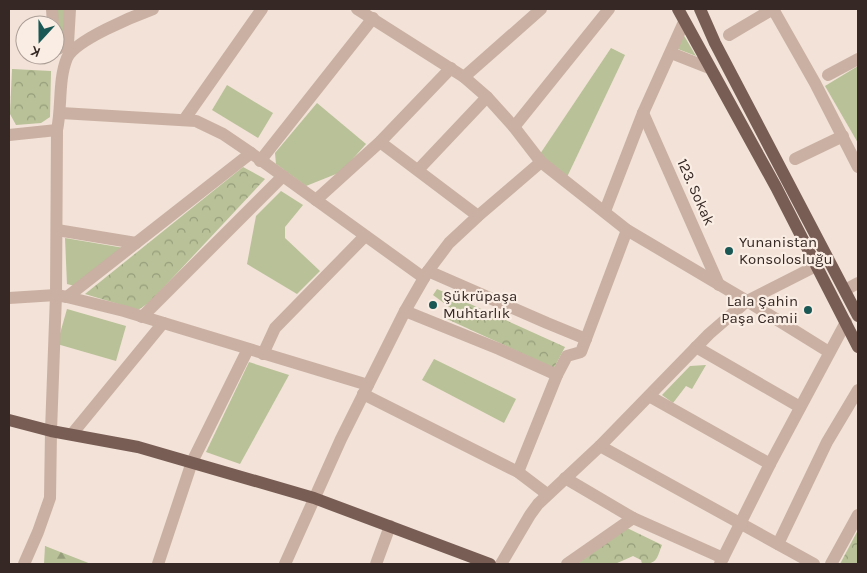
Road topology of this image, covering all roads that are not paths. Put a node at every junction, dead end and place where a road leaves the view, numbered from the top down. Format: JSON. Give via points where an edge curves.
{"nodes":[{"id":1,"x":70,"y":9,"type":"edge"},
{"id":2,"x":153,"y":9,"type":"edge"},
{"id":3,"x":262,"y":9,"type":"edge"},
{"id":4,"x":357,"y":9,"type":"edge"},
{"id":5,"x":541,"y":9,"type":"edge"},
{"id":6,"x":609,"y":9,"type":"edge"},
{"id":7,"x":678,"y":9,"type":"edge"},
{"id":8,"x":700,"y":9,"type":"edge"},
{"id":9,"x":773,"y":9,"type":"edge"},
{"id":10,"x":373,"y":18,"type":"junction"},
{"id":11,"x":684,"y":22,"type":"junction"},
{"id":12,"x":730,"y":34,"type":"dead end"},
{"id":13,"x":65,"y":45,"type":"edge"},
{"id":14,"x":671,"y":53,"type":"junction"},
{"id":15,"x":68,"y":56,"type":"junction"},
{"id":16,"x":65,"y":57,"type":"edge"},
{"id":17,"x":858,"y":59,"type":"edge"},
{"id":18,"x":451,"y":68,"type":"junction"},
{"id":19,"x":709,"y":68,"type":"junction"},
{"id":20,"x":828,"y":75,"type":"dead end"},
{"id":21,"x":464,"y":77,"type":"junction"},
{"id":22,"x":487,"y":97,"type":"junction"},
{"id":23,"x":643,"y":112,"type":"junction"},
{"id":24,"x":60,"y":114,"type":"junction"},
{"id":25,"x":184,"y":120,"type":"junction"},
{"id":26,"x":514,"y":127,"type":"junction"},
{"id":27,"x":58,"y":130,"type":"junction"},
{"id":28,"x":9,"y":135,"type":"edge"},
{"id":29,"x":843,"y":136,"type":"junction"},
{"id":30,"x":380,"y":142,"type":"junction"},
{"id":31,"x":255,"y":157,"type":"junction"},
{"id":32,"x":795,"y":158,"type":"dead end"},
{"id":33,"x":541,"y":162,"type":"junction"},
{"id":34,"x":858,"y":167,"type":"edge"},
{"id":35,"x":418,"y":170,"type":"junction"},
{"id":36,"x":283,"y":176,"type":"junction"},
{"id":37,"x":316,"y":200,"type":"junction"},
{"id":38,"x":605,"y":211,"type":"junction"},
{"id":39,"x":478,"y":216,"type":"junction"},
{"id":40,"x":57,"y":230,"type":"junction"},
{"id":41,"x":627,"y":230,"type":"junction"},
{"id":42,"x":366,"y":236,"type":"junction"},
{"id":43,"x":136,"y":243,"type":"junction"},
{"id":44,"x":816,"y":266,"type":"junction"},
{"id":45,"x":426,"y":274,"type":"junction"},
{"id":46,"x":858,"y":283,"type":"edge"},
{"id":47,"x":719,"y":284,"type":"junction"},
{"id":48,"x":845,"y":290,"type":"junction"},
{"id":49,"x":62,"y":296,"type":"junction"},
{"id":50,"x":9,"y":298,"type":"edge"},
{"id":51,"x":747,"y":300,"type":"junction"},
{"id":52,"x":405,"y":311,"type":"junction"},
{"id":53,"x":858,"y":316,"type":"edge"},
{"id":54,"x":142,"y":317,"type":"junction"},
{"id":55,"x":846,"y":322,"type":"junction"},
{"id":56,"x":163,"y":323,"type":"junction"},
{"id":57,"x":586,"y":338,"type":"junction"},
{"id":58,"x":696,"y":347,"type":"junction"},
{"id":59,"x":858,"y":347,"type":"edge"},
{"id":60,"x":248,"y":349,"type":"junction"},
{"id":61,"x":829,"y":352,"type":"junction"},
{"id":62,"x":263,"y":354,"type":"junction"},
{"id":63,"x":557,"y":375,"type":"junction"},
{"id":64,"x":366,"y":389,"type":"junction"},
{"id":65,"x":858,"y":390,"type":"edge"},
{"id":66,"x":649,"y":396,"type":"junction"},
{"id":67,"x":800,"y":407,"type":"junction"},
{"id":68,"x":9,"y":420,"type":"edge"},
{"id":69,"x":51,"y":431,"type":"junction"},
{"id":70,"x":72,"y":434,"type":"junction"},
{"id":71,"x":600,"y":446,"type":"junction"},
{"id":72,"x":192,"y":462,"type":"junction"},
{"id":73,"x":770,"y":464,"type":"junction"},
{"id":74,"x":518,"y":472,"type":"junction"},
{"id":75,"x":565,"y":478,"type":"junction"},
{"id":76,"x":547,"y":494,"type":"junction"},
{"id":77,"x":314,"y":498,"type":"junction"},
{"id":78,"x":858,"y":515,"type":"edge"},
{"id":79,"x":633,"y":518,"type":"junction"},
{"id":80,"x":741,"y":524,"type":"junction"},
{"id":81,"x":390,"y":526,"type":"junction"},
{"id":82,"x":778,"y":544,"type":"junction"},
{"id":83,"x":721,"y":561,"type":"edge"},
{"id":84,"x":24,"y":564,"type":"edge"},
{"id":85,"x":158,"y":564,"type":"edge"},
{"id":86,"x":285,"y":564,"type":"edge"},
{"id":87,"x":376,"y":564,"type":"edge"},
{"id":88,"x":490,"y":564,"type":"edge"},
{"id":89,"x":501,"y":564,"type":"edge"},
{"id":90,"x":567,"y":564,"type":"edge"},
{"id":91,"x":814,"y":564,"type":"edge"},
{"id":92,"x":831,"y":564,"type":"edge"}],
"edges":[{"from":1,"to":13,"type":"street","via":[[68,44]]},
{"from":2,"to":15,"type":"street","via":[[79,44]]},
{"from":3,"to":25,"type":"street"},
{"from":4,"to":10,"type":"street"},
{"from":5,"to":21,"type":"street"},
{"from":6,"to":26,"type":"street"},
{"from":7,"to":11,"type":"main road"},
{"from":8,"to":48,"type":"main road"},
{"from":9,"to":12,"type":"street"},
{"from":9,"to":29,"type":"street"},
{"from":10,"to":18,"type":"street"},
{"from":10,"to":31,"type":"street"},
{"from":11,"to":14,"type":"street"},
{"from":11,"to":19,"type":"main road"},
{"from":14,"to":19,"type":"street"},
{"from":14,"to":23,"type":"street"},
{"from":15,"to":16,"type":"street"},
{"from":15,"to":24,"type":"street"},
{"from":17,"to":20,"type":"street"},
{"from":18,"to":21,"type":"street"},
{"from":18,"to":30,"type":"street"},
{"from":19,"to":44,"type":"main road"},
{"from":21,"to":22,"type":"street"},
{"from":22,"to":26,"type":"street"},
{"from":22,"to":35,"type":"street"},
{"from":23,"to":38,"type":"street"},
{"from":23,"to":47,"type":"street","name":"123. Sokak"},
{"from":24,"to":25,"type":"street"},
{"from":24,"to":27,"type":"street"},
{"from":25,"to":31,"type":"street","via":[[196,121],[223,134]]},
{"from":26,"to":33,"type":"street"},
{"from":27,"to":28,"type":"street"},
{"from":27,"to":40,"type":"street"},
{"from":29,"to":32,"type":"street"},
{"from":29,"to":34,"type":"street"},
{"from":30,"to":35,"type":"street"},
{"from":30,"to":37,"type":"street"},
{"from":31,"to":36,"type":"street"},
{"from":31,"to":43,"type":"street"},
{"from":33,"to":38,"type":"street"},
{"from":33,"to":39,"type":"street"},
{"from":35,"to":39,"type":"street"},
{"from":36,"to":37,"type":"street"},
{"from":36,"to":54,"type":"street"},
{"from":37,"to":42,"type":"street"},
{"from":38,"to":41,"type":"street"},
{"from":39,"to":45,"type":"street","via":[[449,243]]},
{"from":40,"to":43,"type":"street"},
{"from":40,"to":49,"type":"street"},
{"from":41,"to":47,"type":"street"},
{"from":41,"to":57,"type":"street"},
{"from":42,"to":45,"type":"street"},
{"from":42,"to":62,"type":"street","via":[[275,328]]},
{"from":43,"to":49,"type":"street"},
{"from":44,"to":51,"type":"street"},
{"from":44,"to":55,"type":"main road"},
{"from":45,"to":52,"type":"street"},
{"from":45,"to":57,"type":"street"},
{"from":46,"to":48,"type":"street"},
{"from":47,"to":51,"type":"street"},
{"from":48,"to":53,"type":"main road"},
{"from":49,"to":50,"type":"street"},
{"from":49,"to":54,"type":"street"},
{"from":49,"to":69,"type":"street"},
{"from":51,"to":58,"type":"street"},
{"from":51,"to":61,"type":"street"},
{"from":52,"to":63,"type":"street"},
{"from":52,"to":64,"type":"street"},
{"from":54,"to":56,"type":"street"},
{"from":55,"to":59,"type":"main road"},
{"from":55,"to":61,"type":"street"},
{"from":56,"to":60,"type":"street"},
{"from":56,"to":70,"type":"street"},
{"from":57,"to":63,"type":"street","via":[[580,352],[567,356]]},
{"from":58,"to":66,"type":"street"},
{"from":58,"to":67,"type":"street"},
{"from":60,"to":62,"type":"street"},
{"from":60,"to":72,"type":"street"},
{"from":61,"to":67,"type":"street"},
{"from":62,"to":64,"type":"street"},
{"from":63,"to":74,"type":"street"},
{"from":64,"to":74,"type":"street"},
{"from":64,"to":77,"type":"street"},
{"from":65,"to":82,"type":"street","via":[[818,459]]},
{"from":66,"to":71,"type":"street"},
{"from":66,"to":73,"type":"street"},
{"from":67,"to":73,"type":"street"},
{"from":68,"to":69,"type":"main road"},
{"from":69,"to":70,"type":"main road"},
{"from":69,"to":84,"type":"street","via":[[50,498]]},
{"from":70,"to":72,"type":"main road"},
{"from":71,"to":75,"type":"street"},
{"from":71,"to":80,"type":"street"},
{"from":72,"to":77,"type":"main road"},
{"from":72,"to":85,"type":"street"},
{"from":73,"to":80,"type":"street"},
{"from":74,"to":76,"type":"street"},
{"from":75,"to":76,"type":"street"},
{"from":75,"to":79,"type":"street"},
{"from":76,"to":89,"type":"street","via":[[530,515]]},
{"from":77,"to":81,"type":"main road"},
{"from":77,"to":86,"type":"street"},
{"from":78,"to":92,"type":"street"},
{"from":79,"to":83,"type":"street"},
{"from":79,"to":90,"type":"street"},
{"from":80,"to":82,"type":"street"},
{"from":80,"to":83,"type":"street"},
{"from":81,"to":87,"type":"street"},
{"from":81,"to":88,"type":"main road"},
{"from":82,"to":91,"type":"street"}]}
